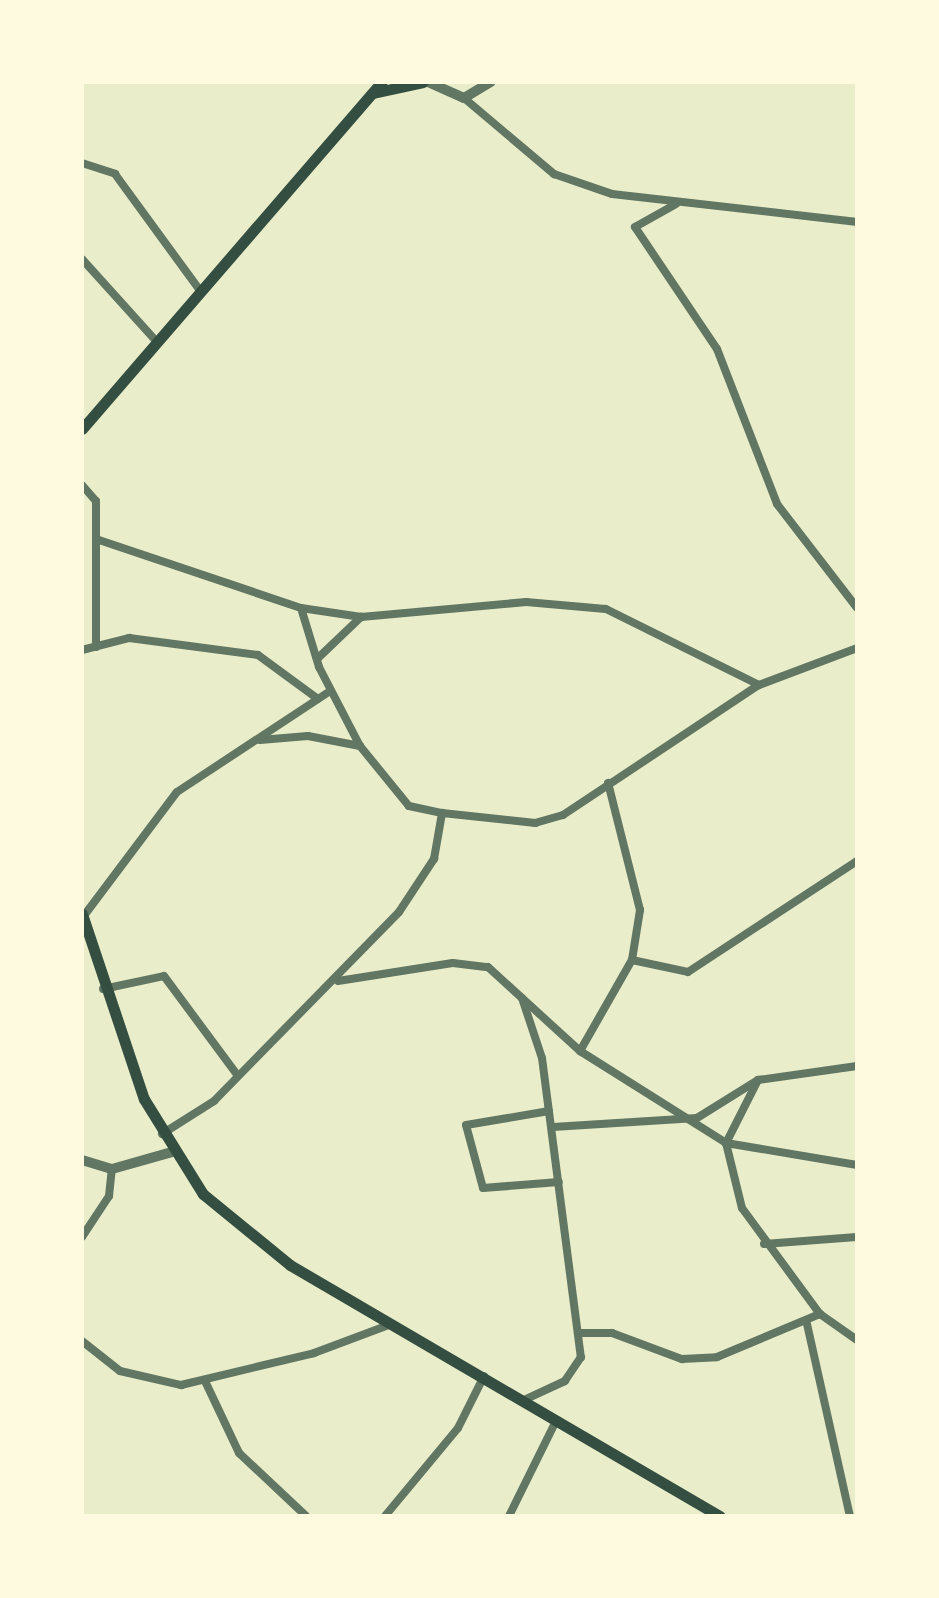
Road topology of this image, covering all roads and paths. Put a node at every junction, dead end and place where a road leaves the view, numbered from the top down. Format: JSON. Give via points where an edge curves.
{"nodes":[{"id":1,"x":369,"y":82,"type":"edge"},
{"id":2,"x":382,"y":82,"type":"edge"},
{"id":3,"x":425,"y":82,"type":"edge"},
{"id":4,"x":491,"y":82,"type":"edge"},
{"id":5,"x":365,"y":98,"type":"junction"},
{"id":6,"x":464,"y":98,"type":"junction"},
{"id":7,"x":354,"y":110,"type":"junction"},
{"id":8,"x":82,"y":163,"type":"edge"},
{"id":9,"x":676,"y":204,"type":"junction"},
{"id":10,"x":857,"y":222,"type":"edge"},
{"id":11,"x":82,"y":259,"type":"edge"},
{"id":12,"x":201,"y":292,"type":"junction"},
{"id":13,"x":157,"y":342,"type":"junction"},
{"id":14,"x":82,"y":429,"type":"edge"},
{"id":15,"x":82,"y":485,"type":"edge"},
{"id":16,"x":99,"y":540,"type":"junction"},
{"id":17,"x":301,"y":608,"type":"junction"},
{"id":18,"x":857,"y":608,"type":"edge"},
{"id":19,"x":361,"y":617,"type":"junction"},
{"id":20,"x":96,"y":647,"type":"junction"},
{"id":21,"x":857,"y":648,"type":"edge"},
{"id":22,"x":82,"y":650,"type":"edge"},
{"id":23,"x":317,"y":659,"type":"junction"},
{"id":24,"x":759,"y":685,"type":"junction"},
{"id":25,"x":330,"y":691,"type":"junction"},
{"id":26,"x":318,"y":699,"type":"junction"},
{"id":27,"x":255,"y":740,"type":"junction"},
{"id":28,"x":360,"y":746,"type":"junction"},
{"id":29,"x":608,"y":783,"type":"junction"},
{"id":30,"x":442,"y":813,"type":"junction"},
{"id":31,"x":857,"y":861,"type":"edge"},
{"id":32,"x":82,"y":915,"type":"edge"},
{"id":33,"x":632,"y":960,"type":"junction"},
{"id":34,"x":338,"y":981,"type":"junction"},
{"id":35,"x":102,"y":989,"type":"junction"},
{"id":36,"x":518,"y":990,"type":"junction"},
{"id":37,"x":580,"y":1051,"type":"junction"},
{"id":38,"x":857,"y":1066,"type":"edge"},
{"id":39,"x":238,"y":1076,"type":"junction"},
{"id":40,"x":758,"y":1080,"type":"junction"},
{"id":41,"x":549,"y":1111,"type":"junction"},
{"id":42,"x":697,"y":1118,"type":"junction"},
{"id":43,"x":553,"y":1127,"type":"junction"},
{"id":44,"x":161,"y":1135,"type":"junction"},
{"id":45,"x":726,"y":1143,"type":"junction"},
{"id":46,"x":172,"y":1152,"type":"junction"},
{"id":47,"x":82,"y":1160,"type":"edge"},
{"id":48,"x":857,"y":1165,"type":"edge"},
{"id":49,"x":112,"y":1169,"type":"junction"},
{"id":50,"x":559,"y":1182,"type":"junction"},
{"id":51,"x":82,"y":1237,"type":"edge"},
{"id":52,"x":857,"y":1237,"type":"edge"},
{"id":53,"x":764,"y":1244,"type":"junction"},
{"id":54,"x":820,"y":1314,"type":"junction"},
{"id":55,"x":391,"y":1324,"type":"junction"},
{"id":56,"x":807,"y":1324,"type":"junction"},
{"id":57,"x":580,"y":1333,"type":"junction"},
{"id":58,"x":857,"y":1340,"type":"edge"},
{"id":59,"x":82,"y":1341,"type":"edge"},
{"id":60,"x":484,"y":1376,"type":"junction"},
{"id":61,"x":205,"y":1381,"type":"junction"},
{"id":62,"x":524,"y":1400,"type":"junction"},
{"id":63,"x":556,"y":1421,"type":"junction"},
{"id":64,"x":306,"y":1516,"type":"edge"},
{"id":65,"x":385,"y":1516,"type":"edge"},
{"id":66,"x":509,"y":1516,"type":"edge"},
{"id":67,"x":720,"y":1516,"type":"edge"},
{"id":68,"x":850,"y":1516,"type":"edge"}],
"edges":[{"from":1,"to":7,"type":"main road"},
{"from":2,"to":5,"type":"main road"},
{"from":3,"to":5,"type":"main road"},
{"from":3,"to":6,"type":"street"},
{"from":4,"to":6,"type":"street"},
{"from":5,"to":7,"type":"main road"},
{"from":6,"to":9,"type":"street","via":[[554,174],[612,194]]},
{"from":7,"to":12,"type":"main road"},
{"from":8,"to":12,"type":"street","via":[[115,174]]},
{"from":9,"to":10,"type":"street"},
{"from":9,"to":18,"type":"street","via":[[635,227],[717,349],[777,504]]},
{"from":11,"to":13,"type":"street"},
{"from":12,"to":13,"type":"main road"},
{"from":13,"to":14,"type":"main road"},
{"from":15,"to":16,"type":"street","via":[[96,501]]},
{"from":16,"to":17,"type":"street"},
{"from":16,"to":20,"type":"street"},
{"from":17,"to":19,"type":"street"},
{"from":17,"to":23,"type":"street"},
{"from":19,"to":23,"type":"street"},
{"from":19,"to":24,"type":"street","via":[[526,602],[606,609]]},
{"from":20,"to":22,"type":"street"},
{"from":20,"to":26,"type":"street","via":[[129,638],[258,655]]},
{"from":21,"to":24,"type":"street"},
{"from":23,"to":25,"type":"street"},
{"from":24,"to":29,"type":"street"},
{"from":25,"to":26,"type":"street"},
{"from":25,"to":28,"type":"street"},
{"from":26,"to":27,"type":"street"},
{"from":27,"to":28,"type":"street","via":[[308,736]]},
{"from":27,"to":32,"type":"street","via":[[177,792]]},
{"from":28,"to":30,"type":"street","via":[[409,806]]},
{"from":29,"to":30,"type":"street","via":[[549,820]]},
{"from":29,"to":33,"type":"street","via":[[640,910]]},
{"from":30,"to":34,"type":"street","via":[[442,836],[425,875]]},
{"from":31,"to":33,"type":"street","via":[[688,972]]},
{"from":32,"to":35,"type":"main road"},
{"from":33,"to":37,"type":"street"},
{"from":34,"to":36,"type":"street","via":[[453,963],[488,967]]},
{"from":34,"to":39,"type":"street"},
{"from":35,"to":39,"type":"street","via":[[164,976]]},
{"from":35,"to":44,"type":"main road"},
{"from":36,"to":37,"type":"street"},
{"from":36,"to":41,"type":"street","via":[[538,1032]]},
{"from":37,"to":42,"type":"street"},
{"from":38,"to":40,"type":"street"},
{"from":39,"to":44,"type":"street"},
{"from":40,"to":42,"type":"street"},
{"from":40,"to":45,"type":"street"},
{"from":41,"to":43,"type":"street"},
{"from":41,"to":50,"type":"street","via":[[466,1125],[483,1188]]},
{"from":42,"to":43,"type":"street"},
{"from":42,"to":45,"type":"street"},
{"from":43,"to":50,"type":"street"},
{"from":44,"to":46,"type":"main road"},
{"from":45,"to":48,"type":"street"},
{"from":45,"to":53,"type":"street","via":[[742,1208]]},
{"from":46,"to":49,"type":"street"},
{"from":46,"to":55,"type":"main road","via":[[203,1194],[254,1239]]},
{"from":47,"to":49,"type":"street"},
{"from":49,"to":51,"type":"street","via":[[109,1196]]},
{"from":50,"to":57,"type":"street"},
{"from":52,"to":53,"type":"street"},
{"from":53,"to":54,"type":"street"},
{"from":54,"to":56,"type":"street"},
{"from":54,"to":58,"type":"street"},
{"from":55,"to":60,"type":"main road"},
{"from":55,"to":61,"type":"street"},
{"from":56,"to":57,"type":"street","via":[[717,1357],[682,1359],[612,1333]]},
{"from":56,"to":68,"type":"street"},
{"from":57,"to":62,"type":"street","via":[[575,1373]]},
{"from":59,"to":61,"type":"street","via":[[120,1371],[153,1382]]},
{"from":60,"to":62,"type":"main road"},
{"from":60,"to":65,"type":"street","via":[[458,1428]]},
{"from":61,"to":64,"type":"street","via":[[239,1453]]},
{"from":62,"to":63,"type":"main road"},
{"from":63,"to":66,"type":"street"},
{"from":63,"to":67,"type":"main road"}]}
